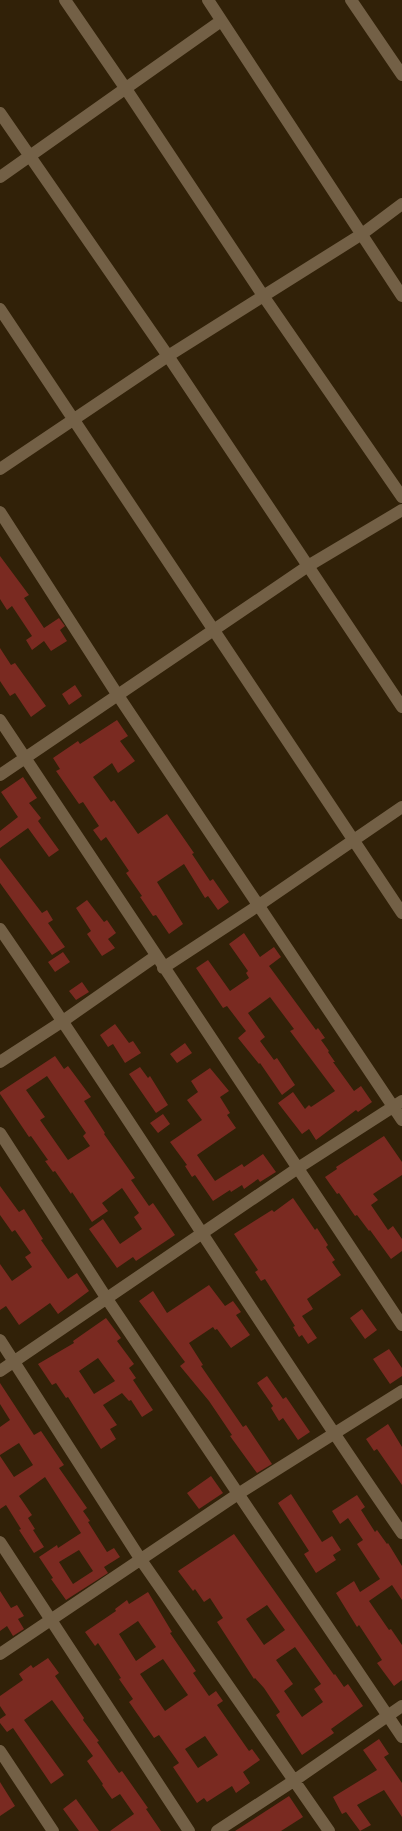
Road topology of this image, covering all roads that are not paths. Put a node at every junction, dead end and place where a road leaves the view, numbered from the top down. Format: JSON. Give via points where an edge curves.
{"nodes":[{"id":1,"x":65,"y":0,"type":"edge"},
{"id":2,"x":208,"y":0,"type":"edge"},
{"id":3,"x":351,"y":0,"type":"edge"},
{"id":4,"x":222,"y":21,"type":"junction"},
{"id":5,"x":402,"y":75,"type":"edge"},
{"id":6,"x":126,"y":88,"type":"junction"},
{"id":7,"x":0,"y":113,"type":"edge"},
{"id":8,"x":29,"y":156,"type":"junction"},
{"id":9,"x":0,"y":177,"type":"edge"},
{"id":10,"x":402,"y":204,"type":"edge"},
{"id":11,"x":362,"y":234,"type":"junction"},
{"id":12,"x":264,"y":296,"type":"junction"},
{"id":13,"x":402,"y":296,"type":"edge"},
{"id":14,"x":0,"y":309,"type":"edge"},
{"id":15,"x":168,"y":356,"type":"junction"},
{"id":16,"x":73,"y":418,"type":"junction"},
{"id":17,"x":0,"y":469,"type":"edge"},
{"id":18,"x":402,"y":497,"type":"edge"},
{"id":19,"x":402,"y":510,"type":"edge"},
{"id":20,"x":0,"y":512,"type":"edge"},
{"id":21,"x":308,"y":566,"type":"junction"},
{"id":22,"x":214,"y":631,"type":"junction"},
{"id":23,"x":118,"y":694,"type":"junction"},
{"id":24,"x":402,"y":707,"type":"edge"},
{"id":25,"x":0,"y":720,"type":"edge"},
{"id":26,"x":25,"y":757,"type":"junction"},
{"id":27,"x":0,"y":775,"type":"edge"},
{"id":28,"x":402,"y":807,"type":"edge"},
{"id":29,"x":353,"y":840,"type":"junction"},
{"id":30,"x":259,"y":905,"type":"junction"},
{"id":31,"x":402,"y":913,"type":"edge"},
{"id":32,"x":0,"y":929,"type":"edge"},
{"id":33,"x":156,"y":956,"type":"junction"},
{"id":34,"x":163,"y":968,"type":"junction"},
{"id":35,"x":63,"y":1021,"type":"junction"},
{"id":36,"x":0,"y":1062,"type":"edge"},
{"id":37,"x":398,"y":1104,"type":"edge"},
{"id":38,"x":402,"y":1120,"type":"edge"},
{"id":39,"x":0,"y":1133,"type":"edge"},
{"id":40,"x":298,"y":1168,"type":"junction"},
{"id":41,"x":202,"y":1234,"type":"junction"},
{"id":42,"x":107,"y":1299,"type":"junction"},
{"id":43,"x":402,"y":1325,"type":"edge"},
{"id":44,"x":0,"y":1340,"type":"edge"},
{"id":45,"x":14,"y":1362,"type":"junction"},
{"id":46,"x":0,"y":1371,"type":"edge"},
{"id":47,"x":402,"y":1391,"type":"edge"},
{"id":48,"x":334,"y":1435,"type":"junction"},
{"id":49,"x":238,"y":1494,"type":"junction"},
{"id":50,"x":402,"y":1533,"type":"edge"},
{"id":51,"x":0,"y":1542,"type":"edge"},
{"id":52,"x":141,"y":1560,"type":"junction"},
{"id":53,"x":50,"y":1619,"type":"junction"},
{"id":54,"x":0,"y":1654,"type":"edge"},
{"id":55,"x":402,"y":1706,"type":"edge"},
{"id":56,"x":388,"y":1716,"type":"junction"},
{"id":57,"x":402,"y":1737,"type":"edge"},
{"id":58,"x":0,"y":1751,"type":"edge"},
{"id":59,"x":295,"y":1780,"type":"junction"},
{"id":60,"x":53,"y":1831,"type":"edge"},
{"id":61,"x":189,"y":1831,"type":"edge"},
{"id":62,"x":217,"y":1831,"type":"edge"},
{"id":63,"x":329,"y":1831,"type":"edge"}],
"edges":[{"from":1,"to":6,"type":"street"},
{"from":2,"to":4,"type":"street"},
{"from":3,"to":5,"type":"street"},
{"from":4,"to":6,"type":"street"},
{"from":4,"to":11,"type":"street"},
{"from":6,"to":8,"type":"street"},
{"from":6,"to":12,"type":"street"},
{"from":7,"to":8,"type":"street"},
{"from":8,"to":9,"type":"street"},
{"from":8,"to":15,"type":"street"},
{"from":10,"to":11,"type":"street"},
{"from":11,"to":12,"type":"street"},
{"from":11,"to":13,"type":"street"},
{"from":12,"to":15,"type":"street"},
{"from":12,"to":18,"type":"street"},
{"from":14,"to":16,"type":"street"},
{"from":15,"to":16,"type":"street"},
{"from":15,"to":21,"type":"street"},
{"from":16,"to":17,"type":"street"},
{"from":16,"to":22,"type":"street"},
{"from":19,"to":21,"type":"street"},
{"from":20,"to":23,"type":"street"},
{"from":21,"to":22,"type":"street"},
{"from":21,"to":24,"type":"street"},
{"from":22,"to":23,"type":"street"},
{"from":22,"to":29,"type":"street"},
{"from":23,"to":26,"type":"street"},
{"from":23,"to":30,"type":"street"},
{"from":25,"to":26,"type":"street"},
{"from":26,"to":27,"type":"street"},
{"from":26,"to":33,"type":"street"},
{"from":28,"to":29,"type":"street"},
{"from":29,"to":30,"type":"street"},
{"from":29,"to":31,"type":"street"},
{"from":30,"to":34,"type":"street"},
{"from":30,"to":37,"type":"street"},
{"from":32,"to":35,"type":"street"},
{"from":33,"to":34,"type":"street"},
{"from":33,"to":35,"type":"street"},
{"from":34,"to":40,"type":"street"},
{"from":35,"to":36,"type":"street"},
{"from":35,"to":41,"type":"street"},
{"from":37,"to":38,"type":"street"},
{"from":37,"to":40,"type":"street"},
{"from":39,"to":42,"type":"street"},
{"from":40,"to":41,"type":"street"},
{"from":40,"to":43,"type":"street"},
{"from":41,"to":42,"type":"street"},
{"from":41,"to":48,"type":"street"},
{"from":42,"to":45,"type":"street"},
{"from":42,"to":49,"type":"street"},
{"from":44,"to":45,"type":"street"},
{"from":45,"to":46,"type":"street"},
{"from":45,"to":52,"type":"street"},
{"from":47,"to":48,"type":"street"},
{"from":48,"to":49,"type":"street"},
{"from":48,"to":50,"type":"street"},
{"from":49,"to":52,"type":"street"},
{"from":49,"to":56,"type":"street"},
{"from":51,"to":53,"type":"street"},
{"from":52,"to":53,"type":"street"},
{"from":52,"to":59,"type":"street"},
{"from":53,"to":54,"type":"street"},
{"from":53,"to":61,"type":"street"},
{"from":55,"to":56,"type":"street"},
{"from":56,"to":57,"type":"street"},
{"from":56,"to":59,"type":"street"},
{"from":58,"to":60,"type":"street"},
{"from":59,"to":62,"type":"street"},
{"from":59,"to":63,"type":"street"}]}
